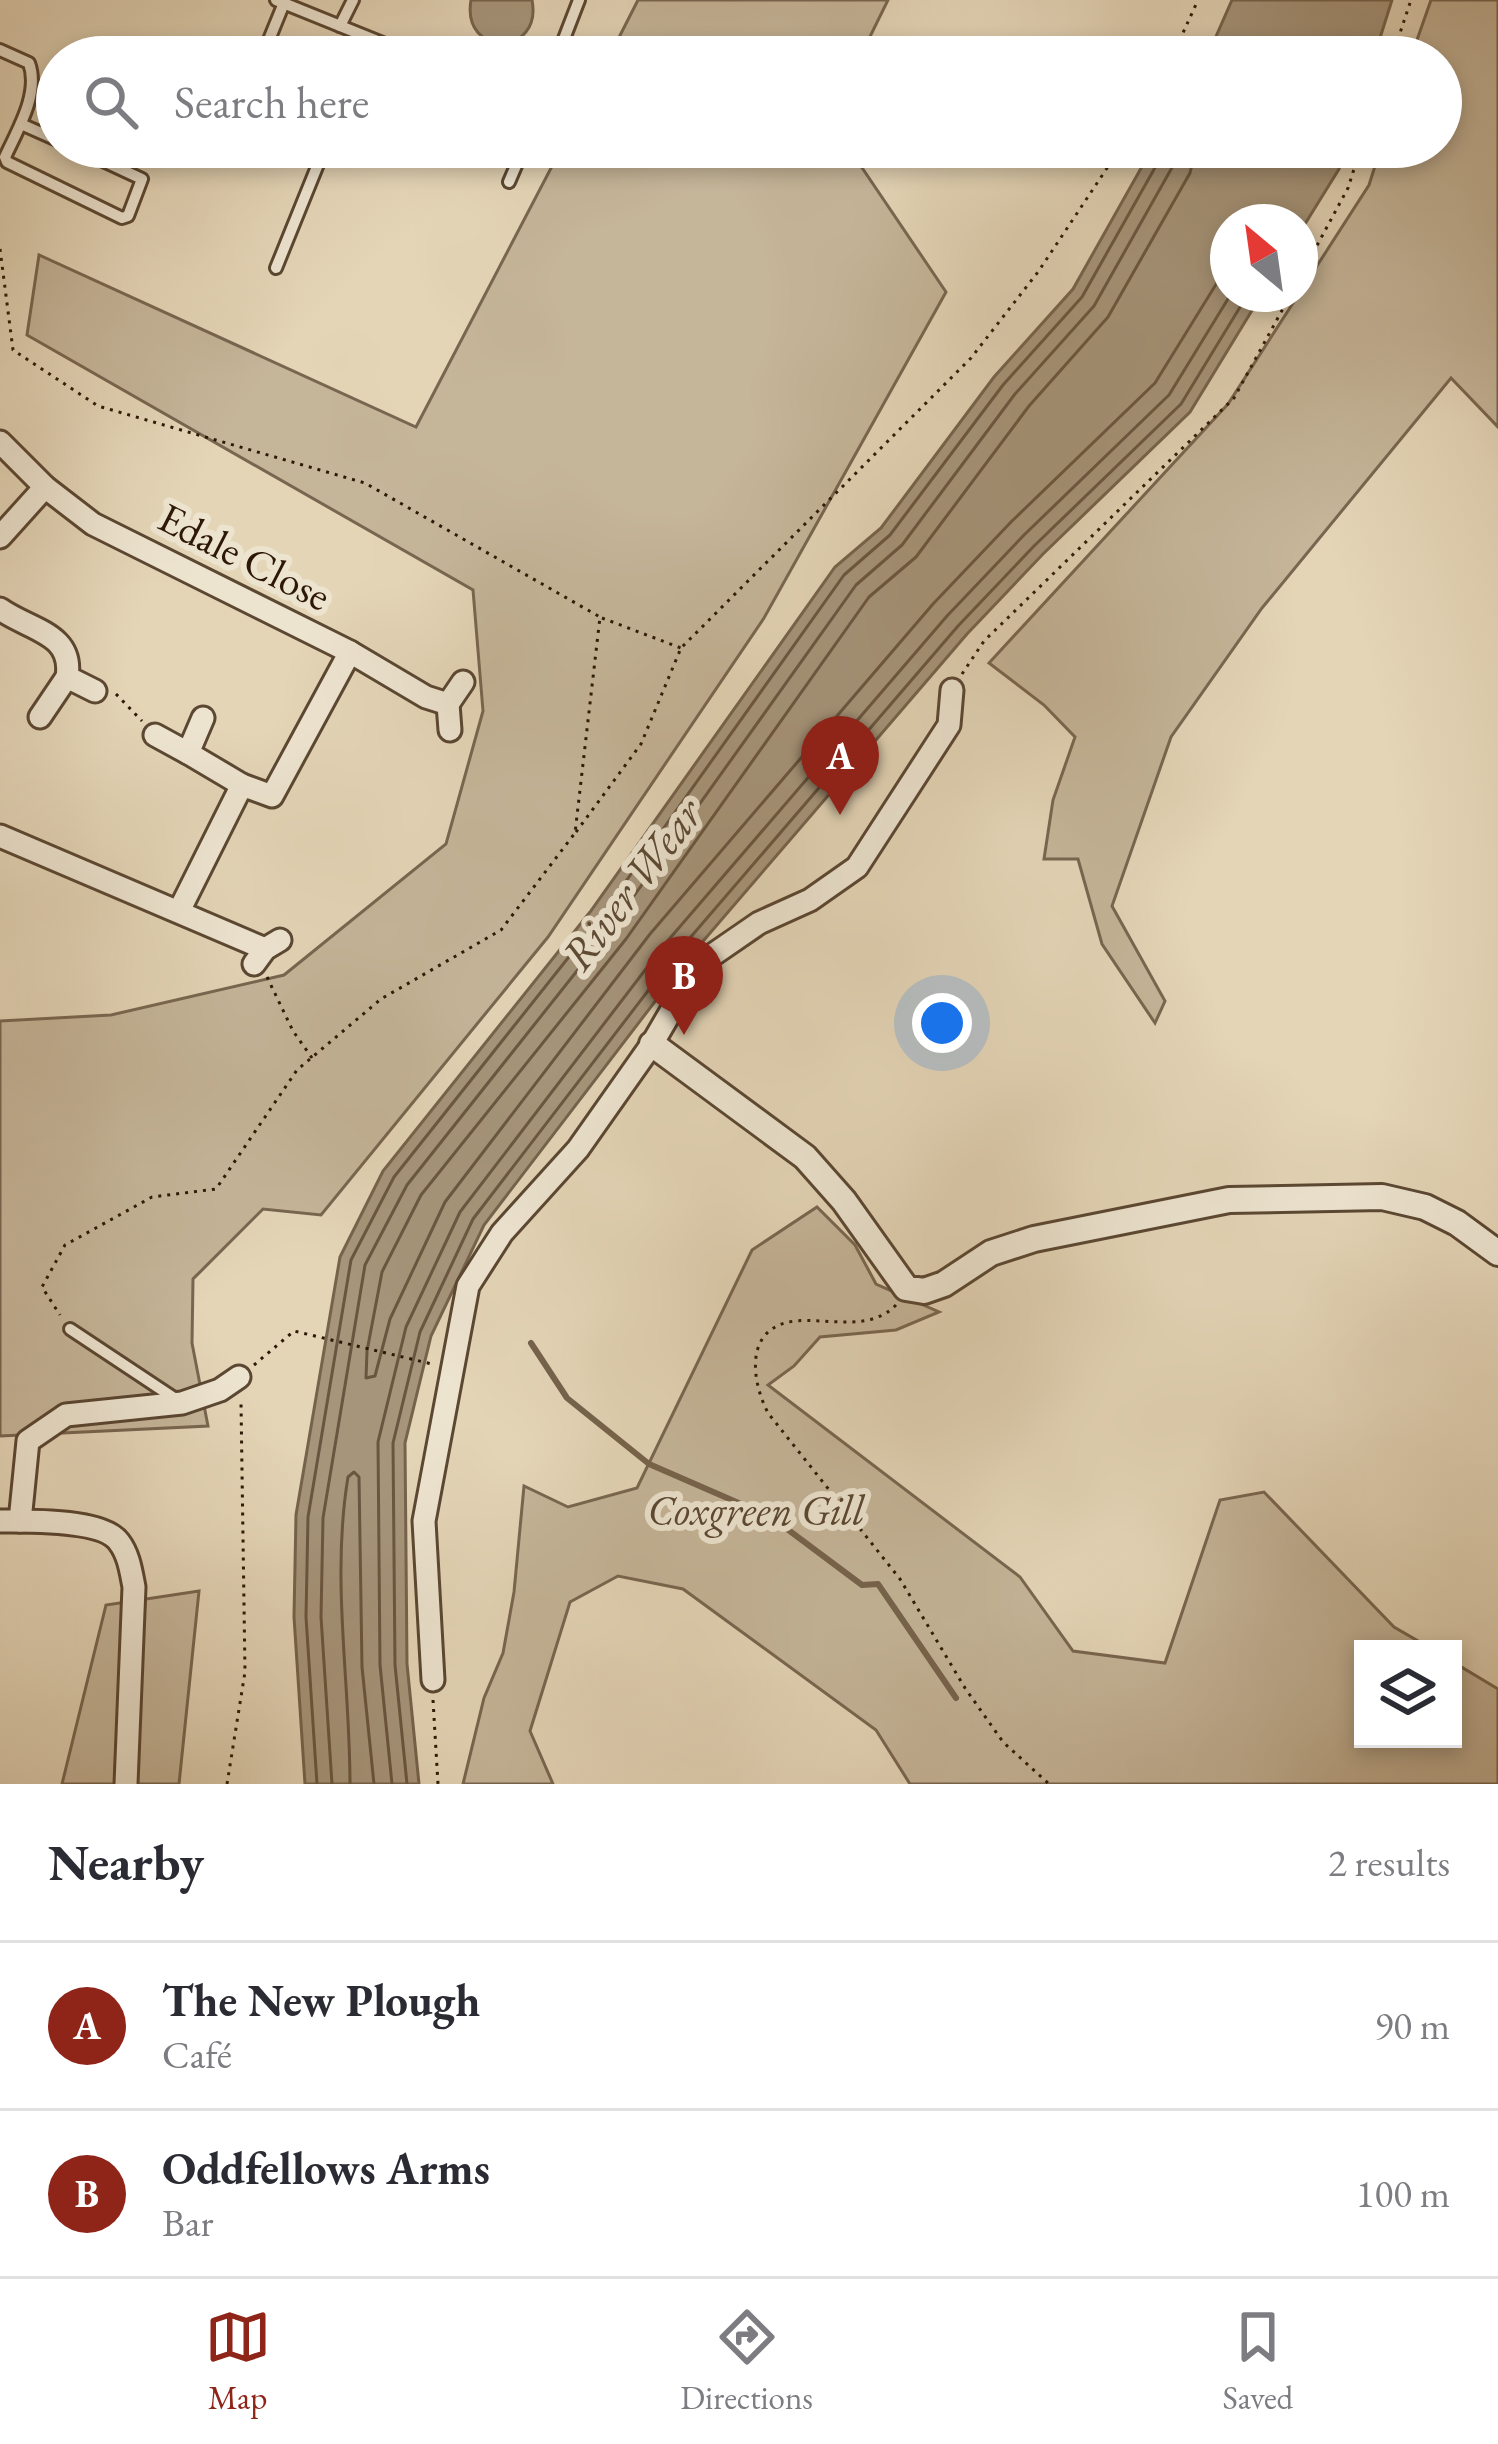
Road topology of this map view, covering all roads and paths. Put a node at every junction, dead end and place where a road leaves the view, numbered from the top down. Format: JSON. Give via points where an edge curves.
{"nodes":[{"id":1,"x":352,"y":0,"type":"edge"},
{"id":2,"x":579,"y":0,"type":"edge"},
{"id":3,"x":1198,"y":0,"type":"edge"},
{"id":4,"x":1412,"y":0,"type":"edge"},
{"id":5,"x":280,"y":2,"type":"edge"},
{"id":6,"x":340,"y":26,"type":"junction"},
{"id":7,"x":269,"y":36,"type":"edge"},
{"id":8,"x":365,"y":36,"type":"edge"},
{"id":9,"x":565,"y":36,"type":"edge"},
{"id":10,"x":1182,"y":36,"type":"edge"},
{"id":11,"x":1399,"y":36,"type":"edge"},
{"id":12,"x":0,"y":50,"type":"edge"},
{"id":13,"x":21,"y":124,"type":"junction"},
{"id":14,"x":36,"y":131,"type":"edge"},
{"id":15,"x":118,"y":168,"type":"edge"},
{"id":16,"x":319,"y":168,"type":"edge"},
{"id":17,"x":515,"y":168,"type":"edge"},
{"id":18,"x":1107,"y":168,"type":"edge"},
{"id":19,"x":1354,"y":168,"type":"edge"},
{"id":20,"x":509,"y":182,"type":"dead end"},
{"id":21,"x":1318,"y":244,"type":"edge"},
{"id":22,"x":0,"y":249,"type":"edge"},
{"id":23,"x":276,"y":268,"type":"dead end"},
{"id":24,"x":1281,"y":312,"type":"edge"},
{"id":25,"x":0,"y":442,"type":"edge"},
{"id":26,"x":45,"y":487,"type":"junction"},
{"id":27,"x":0,"y":537,"type":"edge"},
{"id":28,"x":0,"y":609,"type":"edge"},
{"id":29,"x":600,"y":617,"type":"junction"},
{"id":30,"x":682,"y":648,"type":"junction"},
{"id":31,"x":350,"y":652,"type":"junction"},
{"id":32,"x":68,"y":677,"type":"junction"},
{"id":33,"x":463,"y":682,"type":"dead end"},
{"id":34,"x":95,"y":691,"type":"joint"},
{"id":35,"x":952,"y":691,"type":"joint"},
{"id":36,"x":448,"y":704,"type":"junction"},
{"id":37,"x":40,"y":716,"type":"dead end"},
{"id":38,"x":203,"y":718,"type":"dead end"},
{"id":39,"x":450,"y":730,"type":"dead end"},
{"id":40,"x":155,"y":735,"type":"joint"},
{"id":41,"x":188,"y":753,"type":"junction"},
{"id":42,"x":242,"y":784,"type":"junction"},
{"id":43,"x":575,"y":833,"type":"junction"},
{"id":44,"x":0,"y":836,"type":"edge"},
{"id":45,"x":179,"y":911,"type":"junction"},
{"id":46,"x":266,"y":951,"type":"joint"},
{"id":47,"x":652,"y":1044,"type":"junction"},
{"id":48,"x":312,"y":1058,"type":"junction"},
{"id":49,"x":1498,"y":1253,"type":"edge"},
{"id":50,"x":906,"y":1288,"type":"junction"},
{"id":51,"x":70,"y":1328,"type":"joint"},
{"id":52,"x":444,"y":1366,"type":"dead end"},
{"id":53,"x":239,"y":1377,"type":"junction"},
{"id":54,"x":182,"y":1403,"type":"junction"},
{"id":55,"x":10,"y":1521,"type":"edge"},
{"id":56,"x":433,"y":1680,"type":"joint"},
{"id":57,"x":126,"y":1784,"type":"edge"},
{"id":58,"x":227,"y":1784,"type":"edge"},
{"id":59,"x":438,"y":1784,"type":"edge"},
{"id":60,"x":1049,"y":1784,"type":"edge"}],
"edges":[{"from":1,"to":6,"type":"lane"},
{"from":2,"to":9,"type":"lane"},
{"from":3,"to":10,"type":"path"},
{"from":4,"to":11,"type":"path"},
{"from":5,"to":6,"type":"lane"},
{"from":5,"to":7,"type":"lane"},
{"from":6,"to":8,"type":"lane"},
{"from":12,"to":13,"type":"lane","via":[[29,63],[34,78]]},
{"from":13,"to":14,"type":"lane"},
{"from":13,"to":15,"type":"lane","via":[[5,157],[10,166],[122,218],[142,179]]},
{"from":16,"to":23,"type":"lane"},
{"from":17,"to":20,"type":"lane"},
{"from":18,"to":30,"type":"path","via":[[971,358]]},
{"from":19,"to":21,"type":"path"},
{"from":22,"to":29,"type":"path","via":[[13,350],[98,406],[365,483]]},
{"from":24,"to":35,"type":"path","via":[[1234,398],[984,641]]},
{"from":25,"to":26,"type":"street","name":"Edale Close"},
{"from":26,"to":27,"type":"street"},
{"from":26,"to":31,"type":"street","name":"Edale Close","via":[[93,524]]},
{"from":28,"to":32,"type":"street","via":[[66,648]]},
{"from":29,"to":30,"type":"path"},
{"from":29,"to":43,"type":"path"},
{"from":30,"to":43,"type":"path","via":[[641,744]]},
{"from":31,"to":36,"type":"street","name":"Edale Close"},
{"from":31,"to":42,"type":"street","via":[[272,796]]},
{"from":32,"to":34,"type":"street"},
{"from":32,"to":37,"type":"street"},
{"from":33,"to":36,"type":"street"},
{"from":34,"to":40,"type":"path","via":[[106,685]]},
{"from":35,"to":47,"type":"street","via":[[949,724],[856,867],[698,965]]},
{"from":36,"to":39,"type":"street"},
{"from":38,"to":41,"type":"street"},
{"from":40,"to":41,"type":"street"},
{"from":41,"to":42,"type":"street"},
{"from":42,"to":45,"type":"street"},
{"from":43,"to":48,"type":"path","via":[[501,931],[381,999]]},
{"from":44,"to":45,"type":"street"},
{"from":45,"to":46,"type":"street"},
{"from":46,"to":48,"type":"path","via":[[266,973]]},
{"from":47,"to":50,"type":"street","via":[[805,1156]]},
{"from":47,"to":56,"type":"street","via":[[468,1286],[424,1520]]},
{"from":48,"to":51,"type":"path","via":[[216,1190],[152,1197],[65,1245],[42,1287]]},
{"from":49,"to":50,"type":"street","via":[[1425,1207],[1382,1197],[1228,1200],[1034,1238],[991,1253],[944,1284]]},
{"from":50,"to":60,"type":"path","via":[[884,1315],[834,1325],[793,1321],[772,1330],[752,1365],[760,1397],[900,1579],[1003,1742]]},
{"from":51,"to":54,"type":"lane"},
{"from":52,"to":53,"type":"path","via":[[295,1331]]},
{"from":53,"to":54,"type":"street"},
{"from":53,"to":58,"type":"path","via":[[245,1672]]},
{"from":54,"to":55,"type":"street","via":[[66,1415],[28,1442]]},
{"from":55,"to":57,"type":"street","via":[[99,1528],[118,1539],[130,1564]]},
{"from":56,"to":59,"type":"path"}]}
